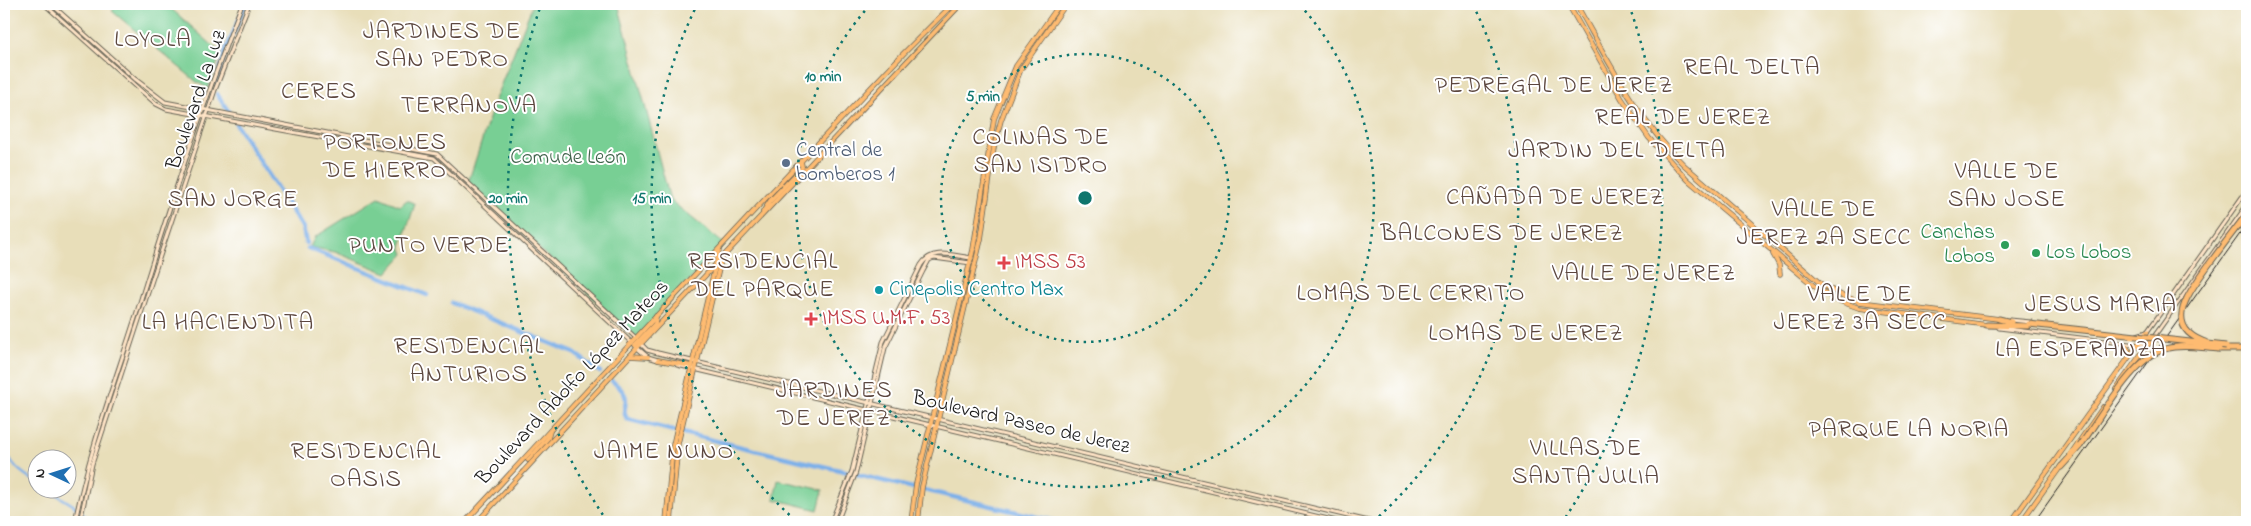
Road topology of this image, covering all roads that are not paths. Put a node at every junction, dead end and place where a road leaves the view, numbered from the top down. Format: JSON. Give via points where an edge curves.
{"nodes":[{"id":1,"x":44,"y":4,"type":"edge"},
{"id":2,"x":51,"y":4,"type":"edge"},
{"id":3,"x":242,"y":4,"type":"edge"},
{"id":4,"x":249,"y":4,"type":"edge"},
{"id":5,"x":953,"y":4,"type":"edge"},
{"id":6,"x":961,"y":4,"type":"edge"},
{"id":7,"x":1060,"y":4,"type":"edge"},
{"id":8,"x":1066,"y":4,"type":"edge"},
{"id":9,"x":1568,"y":4,"type":"edge"},
{"id":10,"x":1576,"y":4,"type":"edge"},
{"id":11,"x":206,"y":99,"type":"junction"},
{"id":12,"x":153,"y":101,"type":"junction"},
{"id":13,"x":174,"y":104,"type":"junction"},
{"id":14,"x":194,"y":108,"type":"junction"},
{"id":15,"x":202,"y":110,"type":"junction"},
{"id":16,"x":208,"y":111,"type":"junction"},
{"id":17,"x":191,"y":113,"type":"junction"},
{"id":18,"x":227,"y":114,"type":"junction"},
{"id":19,"x":200,"y":115,"type":"junction"},
{"id":20,"x":207,"y":116,"type":"junction"},
{"id":21,"x":226,"y":120,"type":"junction"},
{"id":22,"x":198,"y":123,"type":"junction"},
{"id":23,"x":432,"y":147,"type":"dead end"},
{"id":24,"x":426,"y":152,"type":"junction"},
{"id":25,"x":1664,"y":156,"type":"junction"},
{"id":26,"x":1676,"y":157,"type":"junction"},
{"id":27,"x":801,"y":161,"type":"junction"},
{"id":28,"x":2247,"y":190,"type":"edge"},
{"id":29,"x":2247,"y":205,"type":"edge"},
{"id":30,"x":2247,"y":214,"type":"edge"},
{"id":31,"x":761,"y":216,"type":"junction"},
{"id":32,"x":2222,"y":226,"type":"junction"},
{"id":33,"x":2229,"y":232,"type":"junction"},
{"id":34,"x":2215,"y":236,"type":"junction"},
{"id":35,"x":2222,"y":241,"type":"junction"},
{"id":36,"x":720,"y":249,"type":"junction"},
{"id":37,"x":1770,"y":250,"type":"junction"},
{"id":38,"x":722,"y":259,"type":"junction"},
{"id":39,"x":970,"y":260,"type":"junction"},
{"id":40,"x":976,"y":262,"type":"junction"},
{"id":41,"x":716,"y":266,"type":"junction"},
{"id":42,"x":1780,"y":274,"type":"dead end"},
{"id":43,"x":703,"y":279,"type":"junction"},
{"id":44,"x":712,"y":282,"type":"junction"},
{"id":45,"x":895,"y":316,"type":"junction"},
{"id":46,"x":1999,"y":320,"type":"junction"},
{"id":47,"x":897,"y":322,"type":"junction"},
{"id":48,"x":1987,"y":325,"type":"junction"},
{"id":49,"x":2028,"y":325,"type":"junction"},
{"id":50,"x":2147,"y":332,"type":"junction"},
{"id":51,"x":2136,"y":335,"type":"junction"},
{"id":52,"x":639,"y":341,"type":"junction"},
{"id":53,"x":2150,"y":342,"type":"junction"},
{"id":54,"x":2123,"y":343,"type":"junction"},
{"id":55,"x":2139,"y":343,"type":"junction"},
{"id":56,"x":635,"y":345,"type":"junction"},
{"id":57,"x":2226,"y":346,"type":"junction"},
{"id":58,"x":2247,"y":347,"type":"edge"},
{"id":59,"x":2219,"y":349,"type":"junction"},
{"id":60,"x":658,"y":352,"type":"junction"},
{"id":61,"x":2143,"y":352,"type":"junction"},
{"id":62,"x":666,"y":354,"type":"junction"},
{"id":63,"x":630,"y":356,"type":"junction"},
{"id":64,"x":2129,"y":356,"type":"junction"},
{"id":65,"x":648,"y":357,"type":"junction"},
{"id":66,"x":657,"y":360,"type":"junction"},
{"id":67,"x":665,"y":360,"type":"junction"},
{"id":68,"x":695,"y":361,"type":"junction"},
{"id":69,"x":693,"y":368,"type":"junction"},
{"id":70,"x":870,"y":403,"type":"junction"},
{"id":71,"x":884,"y":406,"type":"junction"},
{"id":72,"x":868,"y":411,"type":"junction"},
{"id":73,"x":883,"y":414,"type":"junction"},
{"id":74,"x":933,"y":418,"type":"junction"},
{"id":75,"x":938,"y":419,"type":"junction"},
{"id":76,"x":931,"y":425,"type":"junction"},
{"id":77,"x":936,"y":426,"type":"junction"},
{"id":78,"x":978,"y":427,"type":"junction"},
{"id":79,"x":550,"y":431,"type":"junction"},
{"id":80,"x":974,"y":435,"type":"junction"},
{"id":81,"x":528,"y":460,"type":"dead end"},
{"id":82,"x":1128,"y":463,"type":"junction"},
{"id":83,"x":2061,"y":467,"type":"junction"},
{"id":84,"x":1127,"y":472,"type":"junction"},
{"id":85,"x":1177,"y":474,"type":"junction"},
{"id":86,"x":1185,"y":476,"type":"junction"},
{"id":87,"x":1210,"y":482,"type":"junction"},
{"id":88,"x":1182,"y":484,"type":"junction"},
{"id":89,"x":1220,"y":485,"type":"junction"},
{"id":90,"x":1190,"y":486,"type":"junction"},
{"id":91,"x":2034,"y":491,"type":"junction"},
{"id":92,"x":1214,"y":492,"type":"junction"},
{"id":93,"x":1224,"y":494,"type":"junction"},
{"id":94,"x":2039,"y":497,"type":"junction"},
{"id":95,"x":82,"y":498,"type":"junction"},
{"id":96,"x":2027,"y":500,"type":"junction"},
{"id":97,"x":2033,"y":506,"type":"junction"},
{"id":98,"x":76,"y":522,"type":"edge"},
{"id":99,"x":80,"y":522,"type":"edge"},
{"id":100,"x":465,"y":522,"type":"edge"},
{"id":101,"x":477,"y":522,"type":"edge"},
{"id":102,"x":666,"y":522,"type":"edge"},
{"id":103,"x":670,"y":522,"type":"edge"},
{"id":104,"x":832,"y":522,"type":"edge"},
{"id":105,"x":837,"y":522,"type":"edge"},
{"id":106,"x":911,"y":522,"type":"edge"},
{"id":107,"x":918,"y":522,"type":"edge"},
{"id":108,"x":1341,"y":522,"type":"edge"},
{"id":109,"x":1374,"y":522,"type":"edge"},
{"id":110,"x":2011,"y":522,"type":"edge"},
{"id":111,"x":2021,"y":522,"type":"edge"}],
"edges":[{"from":1,"to":12,"type":"main road"},
{"from":2,"to":13,"type":"main road","via":[[154,95]]},
{"from":3,"to":11,"type":"main road","name":"Boulevard La Luz"},
{"from":4,"to":16,"type":"main road","name":"Boulevard La Luz"},
{"from":5,"to":27,"type":"main road","name":"Boulevard Adolfo López Mateos"},
{"from":6,"to":31,"type":"main road","name":"Boulevard Adolfo López Mateos"},
{"from":7,"to":39,"type":"main road","via":[[1019,61],[999,104],[989,138],[978,228]]},
{"from":8,"to":40,"type":"main road","via":[[1021,69],[1003,113]]},
{"from":9,"to":25,"type":"main road","via":[[1636,122]]},
{"from":10,"to":26,"type":"main road","via":[[1637,109]]},
{"from":11,"to":14,"type":"main road"},
{"from":11,"to":15,"type":"main road","name":"Boulevard La Luz"},
{"from":12,"to":13,"type":"main road","via":[[180,109]]},
{"from":12,"to":17,"type":"main road","name":"Boulevard Paseo de Jerez","via":[[166,109]]},
{"from":13,"to":14,"type":"main road","name":"Boulevard Paseo de Jerez"},
{"from":14,"to":15,"type":"main road","name":"Boulevard Paseo de Jerez"},
{"from":15,"to":16,"type":"main road","name":"Boulevard Paseo de Jerez"},
{"from":15,"to":19,"type":"main road","name":"Boulevard La Luz"},
{"from":16,"to":18,"type":"main road","name":"Boulevard Paseo de Jerez"},
{"from":16,"to":20,"type":"main road","name":"Boulevard La Luz"},
{"from":17,"to":19,"type":"main road","name":"Boulevard Paseo de Jerez"},
{"from":17,"to":22,"type":"main road"},
{"from":18,"to":21,"type":"main road"},
{"from":18,"to":24,"type":"main road","name":"Boulevard Paseo de Jerez"},
{"from":19,"to":20,"type":"main road","name":"Boulevard Paseo de Jerez"},
{"from":19,"to":22,"type":"main road","name":"Boulevard La Luz"},
{"from":20,"to":21,"type":"main road","name":"Boulevard Paseo de Jerez"},
{"from":20,"to":95,"type":"main road","name":"Boulevard La Luz"},
{"from":21,"to":56,"type":"main road","name":"Boulevard Paseo de Jerez","via":[[434,158]]},
{"from":22,"to":95,"type":"main road","name":"Boulevard La Luz","via":[[99,427]]},
{"from":23,"to":24,"type":"main road"},
{"from":24,"to":52,"type":"main road","name":"Boulevard Paseo de Jerez","via":[[440,156]]},
{"from":25,"to":26,"type":"main road"},
{"from":25,"to":37,"type":"main road"},
{"from":26,"to":46,"type":"main road","via":[[1815,279],[1841,295],[1867,304]]},
{"from":27,"to":31,"type":"main road","via":[[802,168],[770,201]]},
{"from":27,"to":36,"type":"main road","name":"Boulevard Adolfo López Mateos"},
{"from":28,"to":32,"type":"main road"},
{"from":29,"to":33,"type":"main road"},
{"from":30,"to":57,"type":"highway","bridge":true,"via":[[2191,289],[2182,308],[2182,321],[2191,335],[2201,341]]},
{"from":31,"to":38,"type":"main road","name":"Boulevard Adolfo López Mateos"},
{"from":32,"to":33,"type":"main road"},
{"from":32,"to":34,"type":"main road"},
{"from":33,"to":35,"type":"main road"},
{"from":34,"to":35,"type":"main road"},
{"from":34,"to":50,"type":"main road"},
{"from":35,"to":53,"type":"main road"},
{"from":36,"to":41,"type":"main road"},
{"from":36,"to":52,"type":"main road","name":"Boulevard Adolfo López Mateos","via":[[656,316],[655,324]]},
{"from":37,"to":42,"type":"main road","via":[[1778,262]]},
{"from":37,"to":48,"type":"main road","via":[[1814,286],[1852,307]]},
{"from":38,"to":41,"type":"main road","name":"Boulevard Adolfo López Mateos"},
{"from":38,"to":68,"type":"main road"},
{"from":39,"to":40,"type":"main road"},
{"from":39,"to":45,"type":"main road","via":[[938,254],[926,258]]},
{"from":39,"to":47,"type":"main road","via":[[929,260]]},
{"from":39,"to":74,"type":"main road"},
{"from":40,"to":75,"type":"main road"},
{"from":41,"to":43,"type":"main road","name":"Boulevard Adolfo López Mateos"},
{"from":41,"to":44,"type":"main road"},
{"from":43,"to":44,"type":"main road"},
{"from":43,"to":52,"type":"main road","name":"Boulevard Adolfo López Mateos"},
{"from":44,"to":68,"type":"main road"},
{"from":45,"to":47,"type":"main road"},
{"from":45,"to":70,"type":"main road","via":[[882,347]]},
{"from":46,"to":49,"type":"highway"},
{"from":46,"to":51,"type":"main road"},
{"from":47,"to":70,"type":"main road","via":[[885,348]]},
{"from":48,"to":49,"type":"highway"},
{"from":48,"to":54,"type":"main road"},
{"from":49,"to":57,"type":"highway","bridge":true},
{"from":49,"to":59,"type":"highway","bridge":true},
{"from":50,"to":51,"type":"main road"},
{"from":50,"to":55,"type":"main road"},
{"from":51,"to":55,"type":"main road"},
{"from":51,"to":55,"type":"main road"},
{"from":52,"to":56,"type":"main road","name":"Boulevard Adolfo López Mateos"},
{"from":52,"to":56,"type":"main road","name":"Boulevard Adolfo López Mateos"},
{"from":52,"to":60,"type":"main road","name":"Boulevard Paseo de Jerez","via":[[647,350]]},
{"from":53,"to":55,"type":"main road"},
{"from":53,"to":61,"type":"main road"},
{"from":54,"to":55,"type":"main road"},
{"from":54,"to":64,"type":"main road"},
{"from":55,"to":61,"type":"main road"},
{"from":55,"to":64,"type":"main road"},
{"from":56,"to":63,"type":"main road","name":"Boulevard Adolfo López Mateos"},
{"from":56,"to":65,"type":"main road","name":"Boulevard Paseo de Jerez"},
{"from":56,"to":79,"type":"main road","name":"Boulevard Adolfo López Mateos"},
{"from":57,"to":58,"type":"highway"},
{"from":58,"to":59,"type":"highway"},
{"from":59,"to":83,"type":"highway","bridge":true,"via":[[2175,347],[2147,357]]},
{"from":60,"to":62,"type":"main road","name":"Boulevard Paseo de Jerez"},
{"from":60,"to":66,"type":"main road"},
{"from":61,"to":83,"type":"main road"},
{"from":62,"to":67,"type":"main road"},
{"from":62,"to":68,"type":"main road","name":"Boulevard Paseo de Jerez"},
{"from":63,"to":65,"type":"main road"},
{"from":63,"to":101,"type":"main road","name":"Boulevard Adolfo López Mateos"},
{"from":64,"to":91,"type":"main road"},
{"from":65,"to":66,"type":"main road","name":"Boulevard Paseo de Jerez"},
{"from":66,"to":67,"type":"main road"},
{"from":66,"to":69,"type":"main road","name":"Boulevard Paseo de Jerez"},
{"from":67,"to":69,"type":"main road"},
{"from":68,"to":69,"type":"main road"},
{"from":68,"to":70,"type":"main road","name":"Boulevard Paseo de Jerez"},
{"from":69,"to":72,"type":"main road","name":"Boulevard Paseo de Jerez"},
{"from":69,"to":102,"type":"main road","via":[[672,450]]},
{"from":69,"to":103,"type":"main road","via":[[678,443]]},
{"from":70,"to":71,"type":"main road","name":"Boulevard Paseo de Jerez"},
{"from":70,"to":72,"type":"main road"},
{"from":71,"to":73,"type":"main road"},
{"from":71,"to":74,"type":"main road","name":"Boulevard Paseo de Jerez"},
{"from":72,"to":73,"type":"main road","name":"Boulevard Paseo de Jerez"},
{"from":72,"to":104,"type":"main road","via":[[852,471]]},
{"from":72,"to":105,"type":"main road","via":[[855,477]]},
{"from":73,"to":76,"type":"main road","name":"Boulevard Paseo de Jerez"},
{"from":74,"to":75,"type":"main road","name":"Boulevard Paseo de Jerez"},
{"from":74,"to":76,"type":"main road"},
{"from":75,"to":77,"type":"main road"},
{"from":75,"to":78,"type":"main road","name":"Boulevard Paseo de Jerez"},
{"from":76,"to":77,"type":"main road","name":"Boulevard Paseo de Jerez"},
{"from":76,"to":106,"type":"main road","via":[[916,484]]},
{"from":77,"to":80,"type":"main road","name":"Boulevard Paseo de Jerez"},
{"from":77,"to":107,"type":"main road","via":[[922,487]]},
{"from":78,"to":80,"type":"main road","via":[[978,433]]},
{"from":78,"to":82,"type":"main road","name":"Boulevard Paseo de Jerez"},
{"from":79,"to":81,"type":"main road","via":[[548,438]]},
{"from":79,"to":100,"type":"main road","name":"Boulevard Adolfo López Mateos"},
{"from":80,"to":84,"type":"main road","name":"Boulevard Paseo de Jerez"},
{"from":82,"to":84,"type":"main road","via":[[1125,467]]},
{"from":82,"to":85,"type":"main road","name":"Boulevard Paseo de Jerez"},
{"from":83,"to":94,"type":"main road"},
{"from":84,"to":88,"type":"main road","name":"Boulevard Paseo de Jerez"},
{"from":85,"to":86,"type":"main road","name":"Boulevard Paseo de Jerez"},
{"from":85,"to":88,"type":"main road"},
{"from":86,"to":87,"type":"main road","name":"Boulevard Paseo de Jerez"},
{"from":86,"to":90,"type":"main road"},
{"from":87,"to":89,"type":"main road","name":"Boulevard Paseo de Jerez"},
{"from":87,"to":92,"type":"main road"},
{"from":88,"to":90,"type":"main road","name":"Boulevard Paseo de Jerez"},
{"from":89,"to":93,"type":"main road"},
{"from":89,"to":109,"type":"main road","name":"Boulevard Paseo de Jerez"},
{"from":90,"to":92,"type":"main road","name":"Boulevard Paseo de Jerez"},
{"from":91,"to":94,"type":"main road","via":[[2034,496]]},
{"from":91,"to":96,"type":"main road"},
{"from":92,"to":93,"type":"main road","name":"Boulevard Paseo de Jerez"},
{"from":93,"to":108,"type":"main road","name":"Boulevard Paseo de Jerez"},
{"from":94,"to":97,"type":"main road"},
{"from":95,"to":98,"type":"main road","name":"Boulevard La Luz"},
{"from":95,"to":99,"type":"main road","name":"Boulevard La Luz"},
{"from":96,"to":97,"type":"main road"},
{"from":96,"to":110,"type":"main road"},
{"from":97,"to":111,"type":"main road"}]}
